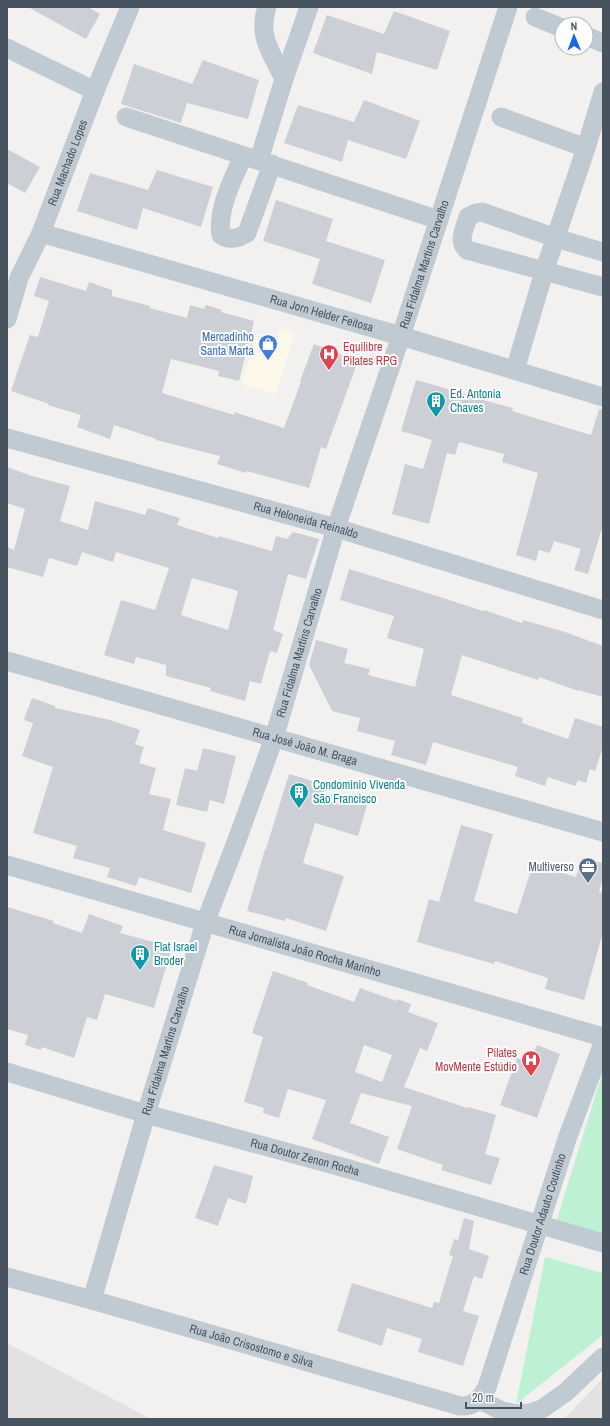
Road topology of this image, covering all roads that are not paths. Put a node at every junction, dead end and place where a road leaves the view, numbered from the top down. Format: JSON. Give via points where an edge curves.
{"nodes":[{"id":1,"x":130,"y":7,"type":"edge"},
{"id":2,"x":267,"y":7,"type":"edge"},
{"id":3,"x":310,"y":7,"type":"edge"},
{"id":4,"x":508,"y":7,"type":"edge"},
{"id":5,"x":535,"y":17,"type":"dead end"},
{"id":6,"x":554,"y":25,"type":"edge"},
{"id":7,"x":7,"y":48,"type":"edge"},
{"id":8,"x":284,"y":79,"type":"junction"},
{"id":9,"x":95,"y":91,"type":"junction"},
{"id":10,"x":603,"y":92,"type":"edge"},
{"id":11,"x":126,"y":117,"type":"dead end"},
{"id":12,"x":501,"y":117,"type":"dead end"},
{"id":13,"x":597,"y":131,"type":"edge"},
{"id":14,"x":586,"y":148,"type":"junction"},
{"id":15,"x":258,"y":160,"type":"junction"},
{"id":16,"x":439,"y":220,"type":"junction"},
{"id":17,"x":40,"y":233,"type":"junction"},
{"id":18,"x":556,"y":238,"type":"junction"},
{"id":19,"x":603,"y":252,"type":"edge"},
{"id":20,"x":544,"y":272,"type":"junction"},
{"id":21,"x":13,"y":275,"type":"edge"},
{"id":22,"x":603,"y":288,"type":"edge"},
{"id":23,"x":7,"y":319,"type":"edge"},
{"id":24,"x":401,"y":336,"type":"junction"},
{"id":25,"x":515,"y":370,"type":"junction"},
{"id":26,"x":603,"y":397,"type":"edge"},
{"id":27,"x":7,"y":438,"type":"edge"},
{"id":28,"x":336,"y":528,"type":"junction"},
{"id":29,"x":603,"y":610,"type":"edge"},
{"id":30,"x":7,"y":661,"type":"edge"},
{"id":31,"x":274,"y":738,"type":"junction"},
{"id":32,"x":603,"y":832,"type":"edge"},
{"id":33,"x":7,"y":865,"type":"edge"},
{"id":34,"x":205,"y":923,"type":"junction"},
{"id":35,"x":603,"y":1037,"type":"edge"},
{"id":36,"x":603,"y":1043,"type":"edge"},
{"id":37,"x":7,"y":1072,"type":"edge"},
{"id":38,"x":146,"y":1114,"type":"junction"},
{"id":39,"x":540,"y":1225,"type":"junction"},
{"id":40,"x":603,"y":1243,"type":"edge"},
{"id":41,"x":7,"y":1277,"type":"edge"},
{"id":42,"x":92,"y":1300,"type":"junction"},
{"id":43,"x":603,"y":1357,"type":"edge"},
{"id":44,"x":484,"y":1393,"type":"junction"}],
"edges":[{"from":1,"to":9,"type":"street","name":"Rua Machado Lopes"},
{"from":2,"to":8,"type":"street","via":[[264,38]]},
{"from":3,"to":8,"type":"street"},
{"from":4,"to":16,"type":"street","name":"Rua Fidalma Martins Carvalho"},
{"from":5,"to":6,"type":"street"},
{"from":7,"to":9,"type":"street"},
{"from":8,"to":15,"type":"street"},
{"from":9,"to":17,"type":"street","name":"Rua Machado Lopes"},
{"from":10,"to":13,"type":"street"},
{"from":11,"to":15,"type":"street"},
{"from":12,"to":14,"type":"street"},
{"from":13,"to":14,"type":"street"},
{"from":14,"to":18,"type":"street"},
{"from":15,"to":16,"type":"street"},
{"from":16,"to":24,"type":"street","name":"Rua Fidalma Martins Carvalho"},
{"from":17,"to":21,"type":"street","name":"Rua Machado Lopes"},
{"from":17,"to":24,"type":"street","name":"Rua Jorn Helder Feitosa"},
{"from":18,"to":19,"type":"street"},
{"from":18,"to":20,"type":"street"},
{"from":18,"to":20,"type":"street","via":[[482,212],[468,217],[462,239],[467,250]]},
{"from":20,"to":22,"type":"street"},
{"from":20,"to":25,"type":"street"},
{"from":21,"to":23,"type":"street","name":"Rua Machado Lopes"},
{"from":24,"to":25,"type":"street","name":"Rua Jorn Helder Feitosa"},
{"from":24,"to":28,"type":"street","name":"Rua Fidalma Martins Carvalho"},
{"from":25,"to":26,"type":"street","name":"Rua Jorn Helder Feitosa"},
{"from":27,"to":28,"type":"street","name":"Rua Heloneida Reinaldo"},
{"from":28,"to":29,"type":"street","name":"Rua Heloneida Reinaldo"},
{"from":28,"to":31,"type":"street","name":"Rua Fidalma Martins Carvalho"},
{"from":30,"to":31,"type":"street","name":"Rua José João M. Braga"},
{"from":31,"to":32,"type":"street","name":"Rua José João M. Braga"},
{"from":31,"to":34,"type":"street","name":"Rua Fidalma Martins Carvalho"},
{"from":33,"to":34,"type":"street","name":"Rua Jornalista João Rocha Marinho"},
{"from":34,"to":35,"type":"street","name":"Rua Jornalista João Rocha Marinho"},
{"from":34,"to":38,"type":"street","name":"Rua Fidalma Martins Carvalho"},
{"from":36,"to":39,"type":"street","name":"Rua Doutor Adauto Coutinho","via":[[568,1136]]},
{"from":37,"to":38,"type":"street","name":"Rua Doutor Zenon Rocha"},
{"from":38,"to":39,"type":"street","name":"Rua Doutor Zenon Rocha","via":[[349,1169]]},
{"from":38,"to":42,"type":"street","name":"Rua Fidalma Martins Carvalho"},
{"from":39,"to":40,"type":"street","name":"Rua Doutor Zenon Rocha"},
{"from":39,"to":44,"type":"street","name":"Rua Doutor Adauto Coutinho"},
{"from":41,"to":42,"type":"street","name":"Rua João Crisostomo e Silva"},
{"from":42,"to":44,"type":"street","name":"Rua João Crisostomo e Silva","via":[[460,1406],[473,1404]]},
{"from":43,"to":44,"type":"street","via":[[566,1392],[542,1409],[530,1413],[502,1411]]}]}
